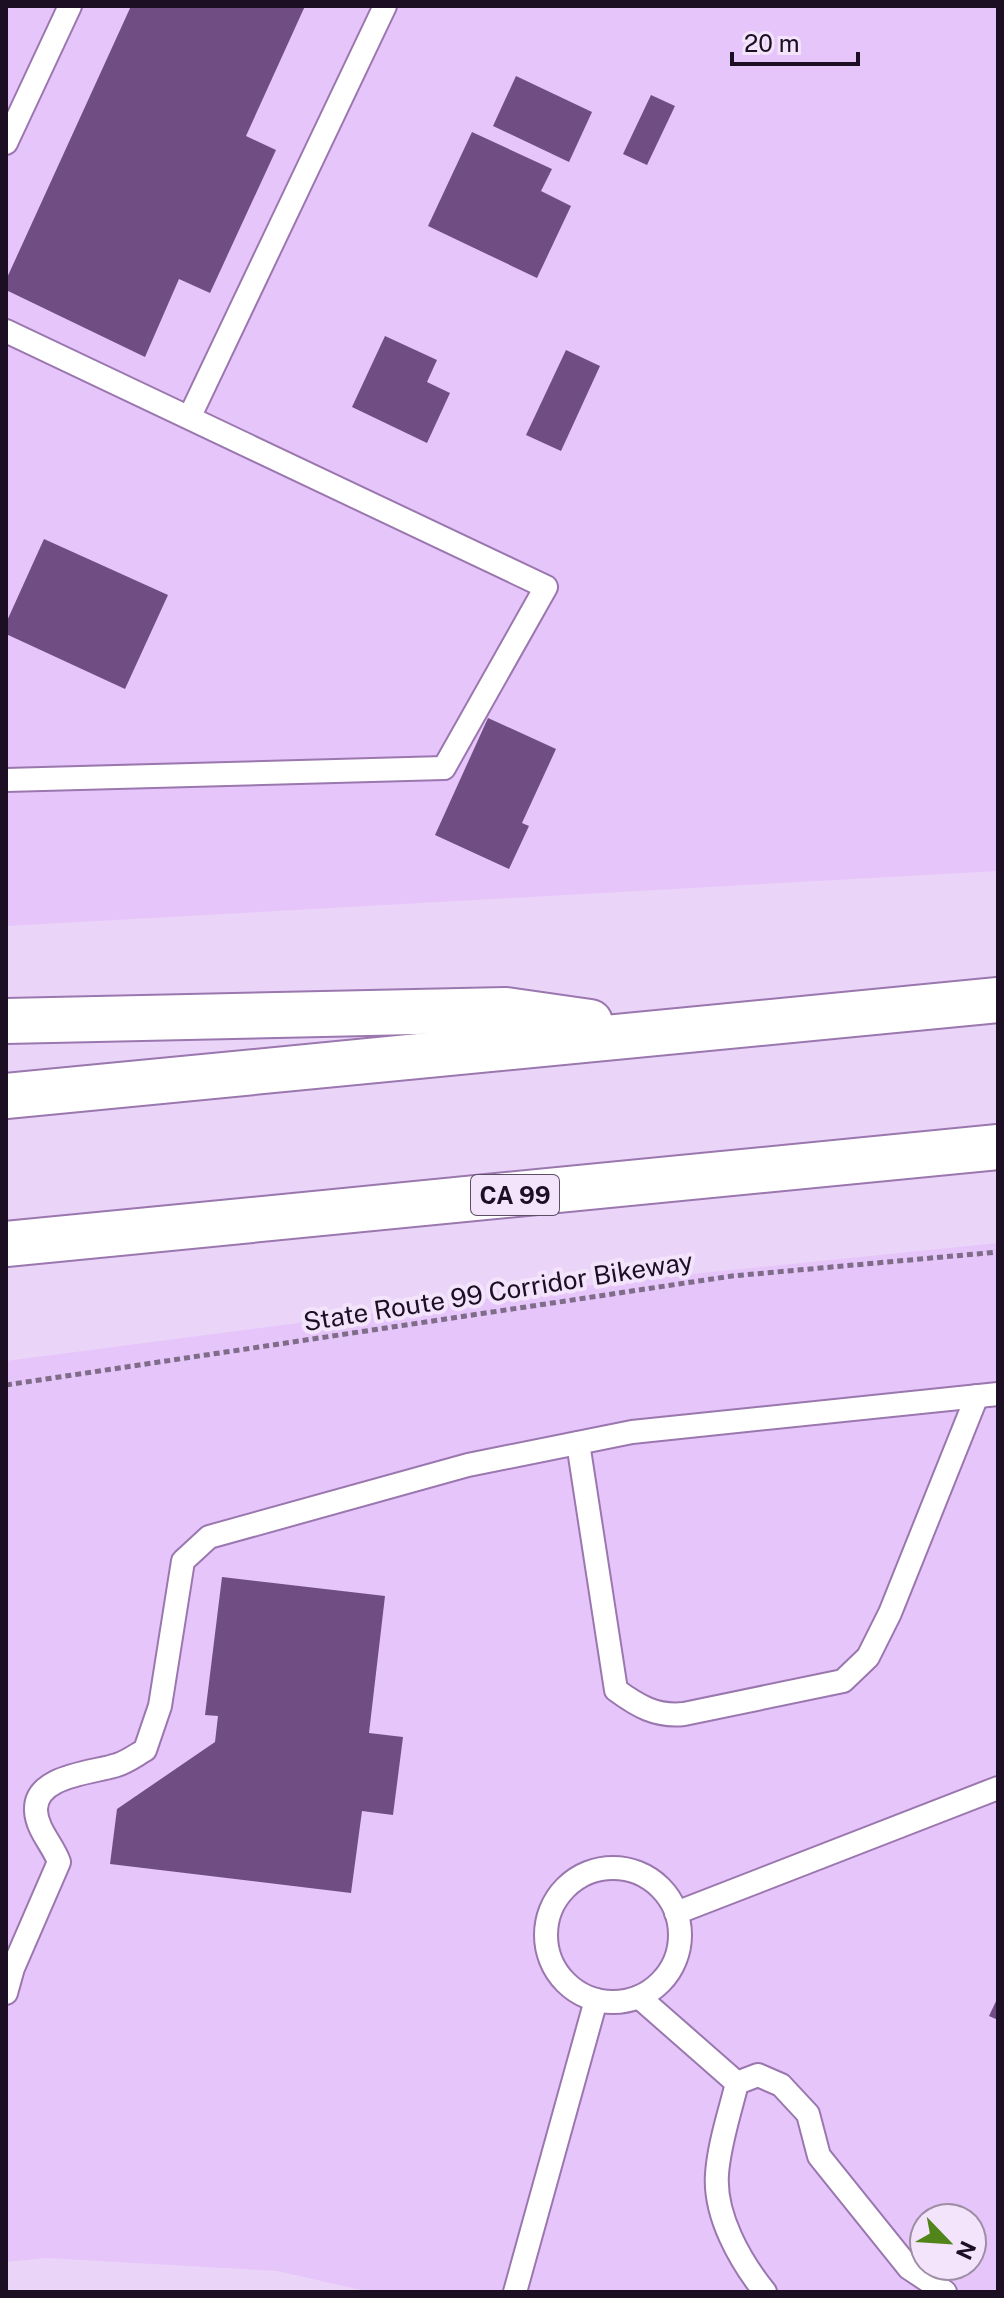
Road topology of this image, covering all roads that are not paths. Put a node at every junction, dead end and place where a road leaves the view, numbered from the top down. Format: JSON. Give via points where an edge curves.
{"nodes":[{"id":1,"x":70,"y":6,"type":"edge"},
{"id":2,"x":385,"y":6,"type":"edge"},
{"id":3,"x":6,"y":143,"type":"edge"},
{"id":4,"x":6,"y":331,"type":"edge"},
{"id":5,"x":190,"y":416,"type":"junction"},
{"id":6,"x":6,"y":780,"type":"edge"},
{"id":7,"x":998,"y":1000,"type":"edge"},
{"id":8,"x":6,"y":1021,"type":"edge"},
{"id":9,"x":664,"y":1032,"type":"junction"},
{"id":10,"x":6,"y":1096,"type":"edge"},
{"id":11,"x":998,"y":1147,"type":"edge"},
{"id":12,"x":14,"y":1244,"type":"edge"},
{"id":13,"x":987,"y":1395,"type":"edge"},
{"id":14,"x":578,"y":1443,"type":"junction"},
{"id":15,"x":998,"y":1788,"type":"edge"},
{"id":16,"x":676,"y":1913,"type":"junction"},
{"id":17,"x":6,"y":1993,"type":"edge"},
{"id":18,"x":639,"y":1997,"type":"junction"},
{"id":19,"x":596,"y":2000,"type":"junction"},
{"id":20,"x":737,"y":2083,"type":"junction"},
{"id":21,"x":515,"y":2292,"type":"edge"},
{"id":22,"x":765,"y":2292,"type":"edge"},
{"id":23,"x":945,"y":2292,"type":"edge"}],
"edges":[{"from":1,"to":3,"type":"lane"},
{"from":2,"to":5,"type":"lane"},
{"from":4,"to":5,"type":"lane"},
{"from":5,"to":6,"type":"lane","via":[[546,587],[444,768]]},
{"from":7,"to":9,"type":"highway"},
{"from":8,"to":9,"type":"highway","via":[[506,1010]]},
{"from":9,"to":10,"type":"highway"},
{"from":11,"to":12,"type":"highway","number":"CA 99"},
{"from":13,"to":14,"type":"lane","via":[[632,1432]]},
{"from":13,"to":14,"type":"lane","via":[[868,1657],[843,1681],[684,1714],[664,1716],[616,1690]]},
{"from":14,"to":17,"type":"lane","via":[[468,1465],[209,1537],[183,1561],[160,1706],[145,1750],[121,1764],[57,1781],[43,1790],[36,1808],[39,1826],[59,1862]]},
{"from":15,"to":16,"type":"lane"},
{"from":16,"to":18,"type":"lane","via":[[679,1946],[672,1967]]},
{"from":16,"to":19,"type":"lane","via":[[659,1885],[619,1867],[597,1869],[560,1893],[545,1934],[549,1956],[575,1991]]},
{"from":18,"to":19,"type":"lane"},
{"from":18,"to":20,"type":"lane"},
{"from":19,"to":21,"type":"lane"},
{"from":20,"to":22,"type":"lane","via":[[717,2174],[720,2211],[747,2268]]},
{"from":20,"to":23,"type":"lane","via":[[758,2075],[781,2085],[808,2114],[819,2156],[909,2268]]}]}
